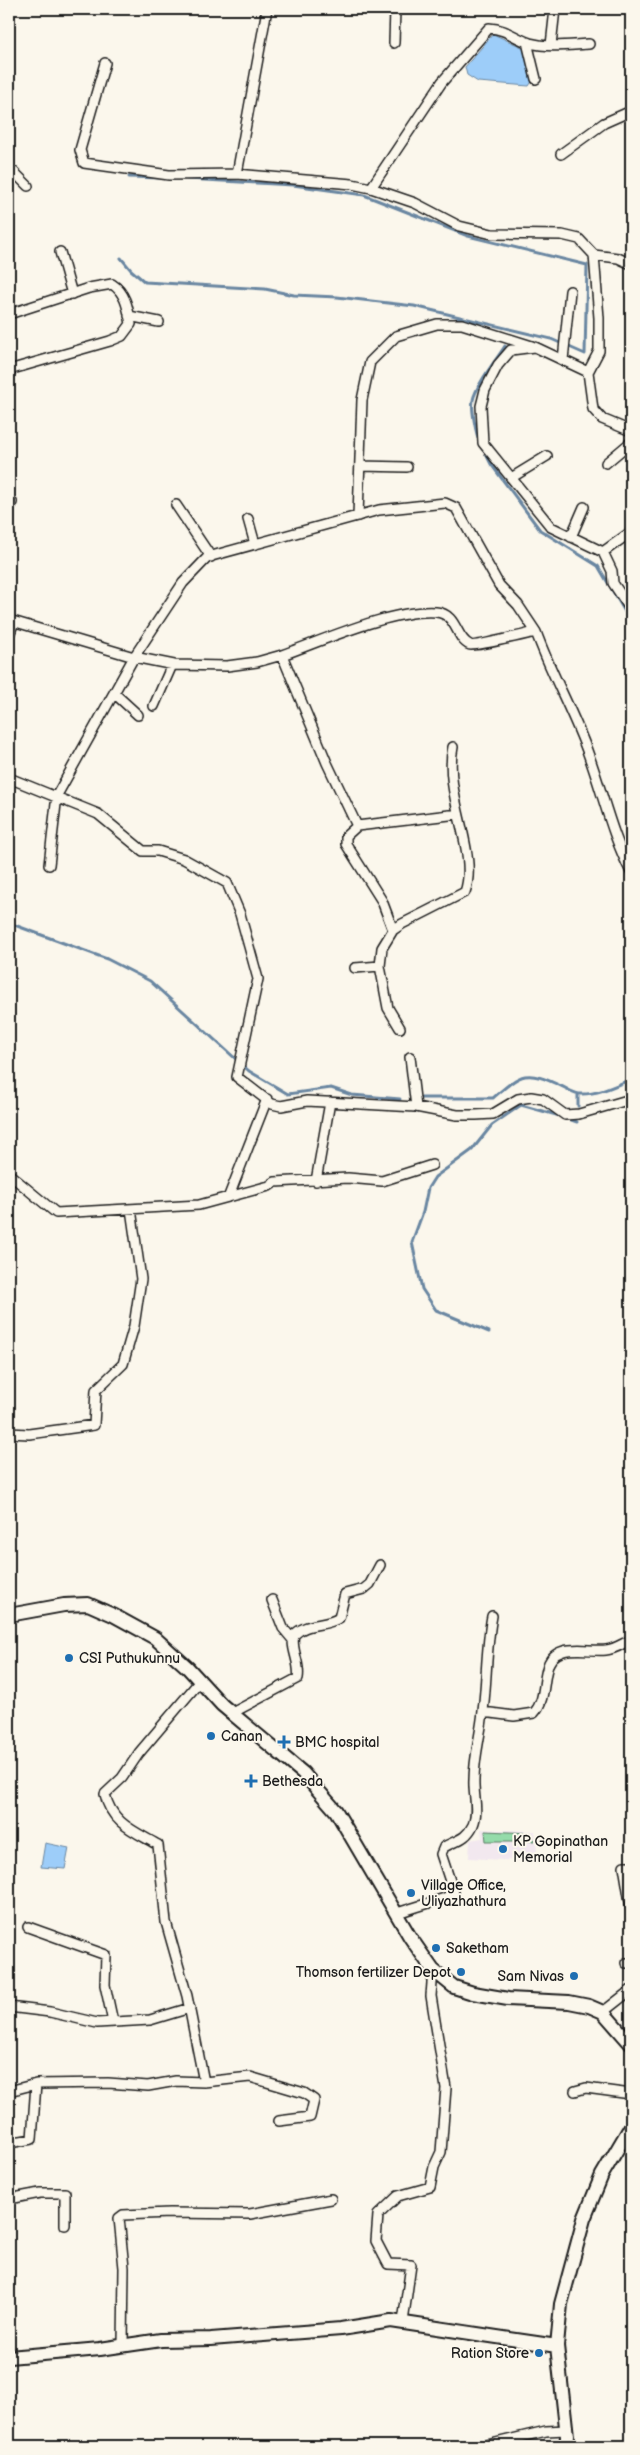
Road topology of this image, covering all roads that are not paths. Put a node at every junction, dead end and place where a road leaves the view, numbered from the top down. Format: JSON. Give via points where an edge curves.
{"nodes":[{"id":1,"x":267,"y":9,"type":"edge"},
{"id":2,"x":396,"y":9,"type":"edge"},
{"id":3,"x":555,"y":9,"type":"edge"},
{"id":4,"x":527,"y":42,"type":"junction"},
{"id":5,"x":394,"y":43,"type":"dead end"},
{"id":6,"x":590,"y":44,"type":"dead end"},
{"id":7,"x":551,"y":45,"type":"junction"},
{"id":8,"x":104,"y":63,"type":"dead end"},
{"id":9,"x":536,"y":79,"type":"dead end"},
{"id":10,"x":631,"y":111,"type":"edge"},
{"id":11,"x":561,"y":154,"type":"dead end"},
{"id":12,"x":9,"y":172,"type":"edge"},
{"id":13,"x":237,"y":174,"type":"junction"},
{"id":14,"x":28,"y":186,"type":"dead end"},
{"id":15,"x":371,"y":188,"type":"junction"},
{"id":16,"x":60,"y":252,"type":"dead end"},
{"id":17,"x":594,"y":255,"type":"junction"},
{"id":18,"x":631,"y":264,"type":"edge"},
{"id":19,"x":570,"y":291,"type":"dead end"},
{"id":20,"x":72,"y":294,"type":"junction"},
{"id":21,"x":9,"y":314,"type":"edge"},
{"id":22,"x":129,"y":316,"type":"junction"},
{"id":23,"x":159,"y":322,"type":"dead end"},
{"id":24,"x":535,"y":347,"type":"junction"},
{"id":25,"x":563,"y":360,"type":"junction"},
{"id":26,"x":9,"y":370,"type":"edge"},
{"id":27,"x":588,"y":372,"type":"junction"},
{"id":28,"x":631,"y":432,"type":"edge"},
{"id":29,"x":631,"y":442,"type":"edge"},
{"id":30,"x":547,"y":456,"type":"dead end"},
{"id":31,"x":606,"y":463,"type":"dead end"},
{"id":32,"x":360,"y":466,"type":"junction"},
{"id":33,"x":407,"y":466,"type":"dead end"},
{"id":34,"x":511,"y":478,"type":"junction"},
{"id":35,"x":176,"y":505,"type":"dead end"},
{"id":36,"x":584,"y":507,"type":"dead end"},
{"id":37,"x":358,"y":516,"type":"junction"},
{"id":38,"x":248,"y":519,"type":"dead end"},
{"id":39,"x":631,"y":532,"type":"edge"},
{"id":40,"x":571,"y":537,"type":"junction"},
{"id":41,"x":255,"y":544,"type":"junction"},
{"id":42,"x":602,"y":552,"type":"junction"},
{"id":43,"x":211,"y":556,"type":"junction"},
{"id":44,"x":631,"y":610,"type":"edge"},
{"id":45,"x":12,"y":621,"type":"edge"},
{"id":46,"x":536,"y":632,"type":"junction"},
{"id":47,"x":9,"y":635,"type":"edge"},
{"id":48,"x":282,"y":655,"type":"junction"},
{"id":49,"x":134,"y":657,"type":"junction"},
{"id":50,"x":172,"y":665,"type":"junction"},
{"id":51,"x":114,"y":693,"type":"junction"},
{"id":52,"x":154,"y":706,"type":"dead end"},
{"id":53,"x":138,"y":715,"type":"dead end"},
{"id":54,"x":453,"y":746,"type":"dead end"},
{"id":55,"x":9,"y":778,"type":"edge"},
{"id":56,"x":57,"y":796,"type":"junction"},
{"id":57,"x":458,"y":814,"type":"junction"},
{"id":58,"x":357,"y":826,"type":"junction"},
{"id":59,"x":49,"y":865,"type":"dead end"},
{"id":60,"x":631,"y":872,"type":"edge"},
{"id":61,"x":393,"y":930,"type":"junction"},
{"id":62,"x":380,"y":966,"type":"junction"},
{"id":63,"x":355,"y":968,"type":"dead end"},
{"id":64,"x":400,"y":1028,"type":"dead end"},
{"id":65,"x":410,"y":1057,"type":"dead end"},
{"id":66,"x":267,"y":1099,"type":"junction"},
{"id":67,"x":631,"y":1099,"type":"edge"},
{"id":68,"x":330,"y":1102,"type":"junction"},
{"id":69,"x":416,"y":1107,"type":"junction"},
{"id":70,"x":432,"y":1165,"type":"dead end"},
{"id":71,"x":9,"y":1174,"type":"edge"},
{"id":72,"x":316,"y":1181,"type":"junction"},
{"id":73,"x":229,"y":1196,"type":"junction"},
{"id":74,"x":131,"y":1209,"type":"junction"},
{"id":75,"x":9,"y":1433,"type":"edge"},
{"id":76,"x":380,"y":1565,"type":"dead end"},
{"id":77,"x":272,"y":1600,"type":"dead end"},
{"id":78,"x":9,"y":1615,"type":"edge"},
{"id":79,"x":492,"y":1616,"type":"dead end"},
{"id":80,"x":293,"y":1640,"type":"junction"},
{"id":81,"x":631,"y":1640,"type":"edge"},
{"id":82,"x":200,"y":1681,"type":"junction"},
{"id":83,"x":483,"y":1712,"type":"junction"},
{"id":84,"x":232,"y":1713,"type":"junction"},
{"id":85,"x":631,"y":1866,"type":"edge"},
{"id":86,"x":631,"y":1905,"type":"edge"},
{"id":87,"x":397,"y":1913,"type":"junction"},
{"id":88,"x":28,"y":1927,"type":"dead end"},
{"id":89,"x":432,"y":1970,"type":"junction"},
{"id":90,"x":631,"y":1990,"type":"edge"},
{"id":91,"x":9,"y":2007,"type":"edge"},
{"id":92,"x":190,"y":2008,"type":"junction"},
{"id":93,"x":602,"y":2012,"type":"junction"},
{"id":94,"x":113,"y":2022,"type":"junction"},
{"id":95,"x":631,"y":2044,"type":"edge"},
{"id":96,"x":204,"y":2082,"type":"junction"},
{"id":97,"x":36,"y":2084,"type":"junction"},
{"id":98,"x":9,"y":2091,"type":"edge"},
{"id":99,"x":574,"y":2091,"type":"dead end"},
{"id":100,"x":631,"y":2094,"type":"edge"},
{"id":101,"x":279,"y":2121,"type":"dead end"},
{"id":102,"x":631,"y":2126,"type":"edge"},
{"id":103,"x":9,"y":2143,"type":"edge"},
{"id":104,"x":9,"y":2199,"type":"edge"},
{"id":105,"x":331,"y":2199,"type":"dead end"},
{"id":106,"x":65,"y":2225,"type":"dead end"},
{"id":107,"x":403,"y":2322,"type":"junction"},
{"id":108,"x":123,"y":2346,"type":"junction"},
{"id":109,"x":557,"y":2346,"type":"junction"},
{"id":110,"x":9,"y":2357,"type":"edge"},
{"id":111,"x":566,"y":2430,"type":"junction"},
{"id":112,"x":483,"y":2446,"type":"edge"},
{"id":113,"x":566,"y":2446,"type":"edge"}],
"edges":[{"from":1,"to":13,"type":"street"},
{"from":2,"to":5,"type":"street"},
{"from":3,"to":7,"type":"street"},
{"from":4,"to":7,"type":"street"},
{"from":4,"to":9,"type":"street"},
{"from":4,"to":15,"type":"street","via":[[502,29],[489,28],[442,82]]},
{"from":6,"to":7,"type":"street"},
{"from":8,"to":13,"type":"street","via":[[80,150],[84,163],[169,175]]},
{"from":10,"to":11,"type":"street","via":[[604,123]]},
{"from":12,"to":14,"type":"street","via":[[14,172]]},
{"from":13,"to":15,"type":"street"},
{"from":15,"to":17,"type":"street","via":[[415,203],[459,226],[492,234],[562,235],[579,239]]},
{"from":16,"to":20,"type":"street"},
{"from":17,"to":18,"type":"street","via":[[618,258]]},
{"from":17,"to":27,"type":"street","via":[[599,351]]},
{"from":19,"to":25,"type":"street"},
{"from":20,"to":21,"type":"street"},
{"from":20,"to":22,"type":"street","via":[[112,284],[124,298]]},
{"from":22,"to":23,"type":"street"},
{"from":22,"to":26,"type":"street","via":[[131,324],[122,336]]},
{"from":24,"to":25,"type":"street"},
{"from":24,"to":32,"type":"street","via":[[462,324],[437,324],[396,336],[370,362],[362,400]]},
{"from":24,"to":34,"type":"street","via":[[511,350],[498,365],[481,406],[483,443]]},
{"from":25,"to":27,"type":"street"},
{"from":27,"to":28,"type":"street","via":[[593,408],[602,419]]},
{"from":29,"to":31,"type":"street"},
{"from":30,"to":34,"type":"street"},
{"from":32,"to":33,"type":"street"},
{"from":32,"to":37,"type":"street"},
{"from":34,"to":40,"type":"street","via":[[551,527]]},
{"from":35,"to":43,"type":"street"},
{"from":36,"to":40,"type":"street"},
{"from":37,"to":41,"type":"street"},
{"from":37,"to":46,"type":"street","via":[[417,505],[445,503],[456,508],[499,585],[518,605]]},
{"from":38,"to":41,"type":"street"},
{"from":39,"to":42,"type":"street"},
{"from":40,"to":42,"type":"street"},
{"from":41,"to":43,"type":"street"},
{"from":42,"to":44,"type":"street","via":[[612,572],[613,583]]},
{"from":43,"to":49,"type":"street","via":[[183,583]]},
{"from":45,"to":47,"type":"street"},
{"from":45,"to":49,"type":"street"},
{"from":46,"to":48,"type":"street","via":[[470,645],[450,618],[438,612],[422,612],[387,619]]},
{"from":46,"to":60,"type":"street","via":[[589,755]]},
{"from":48,"to":50,"type":"street","via":[[227,666]]},
{"from":48,"to":58,"type":"street"},
{"from":49,"to":50,"type":"street"},
{"from":49,"to":51,"type":"street"},
{"from":50,"to":52,"type":"street"},
{"from":51,"to":53,"type":"street"},
{"from":51,"to":56,"type":"street"},
{"from":54,"to":57,"type":"street","via":[[450,774]]},
{"from":55,"to":56,"type":"street"},
{"from":56,"to":59,"type":"street"},
{"from":56,"to":66,"type":"street","via":[[98,814],[143,851],[158,851],[184,859],[227,883],[240,914],[258,979],[237,1077]]},
{"from":57,"to":58,"type":"street"},
{"from":57,"to":61,"type":"street","via":[[466,853],[465,892]]},
{"from":58,"to":61,"type":"street","via":[[346,836],[346,844],[382,901]]},
{"from":61,"to":62,"type":"street","via":[[382,948]]},
{"from":62,"to":63,"type":"street"},
{"from":62,"to":64,"type":"street","via":[[388,1008]]},
{"from":65,"to":69,"type":"street"},
{"from":66,"to":68,"type":"street","via":[[281,1106],[307,1101]]},
{"from":66,"to":73,"type":"street"},
{"from":67,"to":69,"type":"street","via":[[580,1114],[565,1114],[543,1099],[531,1097],[518,1099],[493,1114],[457,1115]]},
{"from":68,"to":69,"type":"street"},
{"from":68,"to":72,"type":"street"},
{"from":70,"to":72,"type":"street","via":[[382,1181],[348,1178]]},
{"from":71,"to":74,"type":"street","via":[[56,1213]]},
{"from":72,"to":73,"type":"street","via":[[275,1182]]},
{"from":73,"to":74,"type":"street","via":[[199,1205]]},
{"from":74,"to":75,"type":"street","via":[[141,1279],[134,1326],[123,1364],[96,1390],[94,1425],[29,1434]]},
{"from":76,"to":80,"type":"street","via":[[364,1589],[345,1594],[339,1618],[299,1630]]},
{"from":77,"to":80,"type":"street","via":[[283,1628]]},
{"from":78,"to":82,"type":"main road","via":[[88,1604],[155,1638]]},
{"from":79,"to":83,"type":"street","via":[[486,1647]]},
{"from":80,"to":84,"type":"street","via":[[298,1678]]},
{"from":81,"to":83,"type":"street","via":[[608,1650],[554,1653],[549,1659],[541,1701],[534,1713],[514,1716]]},
{"from":82,"to":84,"type":"main road"},
{"from":82,"to":92,"type":"street","via":[[122,1778],[105,1794],[108,1809],[125,1826],[158,1845],[166,1922]]},
{"from":83,"to":87,"type":"street","via":[[477,1739],[473,1826],[459,1842],[444,1846],[441,1854],[454,1893]]},
{"from":84,"to":87,"type":"main road","via":[[303,1773],[336,1811]]},
{"from":85,"to":86,"type":"street","via":[[624,1866]]},
{"from":87,"to":89,"type":"main road"},
{"from":88,"to":94,"type":"street","via":[[106,1955],[105,1985]]},
{"from":89,"to":93,"type":"main road","via":[[454,1987],[473,1993],[508,1999],[569,2002]]},
{"from":89,"to":107,"type":"street","via":[[431,1996],[446,2088],[441,2152],[430,2187],[398,2196],[378,2216],[376,2241],[388,2264],[411,2265]]},
{"from":90,"to":93,"type":"street"},
{"from":91,"to":94,"type":"street"},
{"from":92,"to":94,"type":"street","via":[[150,2020]]},
{"from":92,"to":96,"type":"street"},
{"from":93,"to":95,"type":"main road"},
{"from":96,"to":97,"type":"street","via":[[176,2081],[148,2086]]},
{"from":96,"to":101,"type":"street","via":[[250,2077],[304,2093],[314,2100],[310,2117]]},
{"from":97,"to":98,"type":"street"},
{"from":97,"to":103,"type":"street","via":[[32,2138]]},
{"from":99,"to":100,"type":"street","via":[[586,2088]]},
{"from":102,"to":109,"type":"main road","via":[[602,2176],[584,2219],[561,2304]]},
{"from":104,"to":106,"type":"street","via":[[40,2193],[65,2193]]},
{"from":105,"to":108,"type":"street","via":[[250,2214],[123,2215],[119,2218],[124,2268]]},
{"from":107,"to":108,"type":"main road","via":[[211,2339],[161,2340]]},
{"from":107,"to":109,"type":"main road"},
{"from":108,"to":110,"type":"main road"},
{"from":109,"to":111,"type":"main road"},
{"from":111,"to":112,"type":"street","via":[[546,2431]]},
{"from":111,"to":113,"type":"main road"}]}
